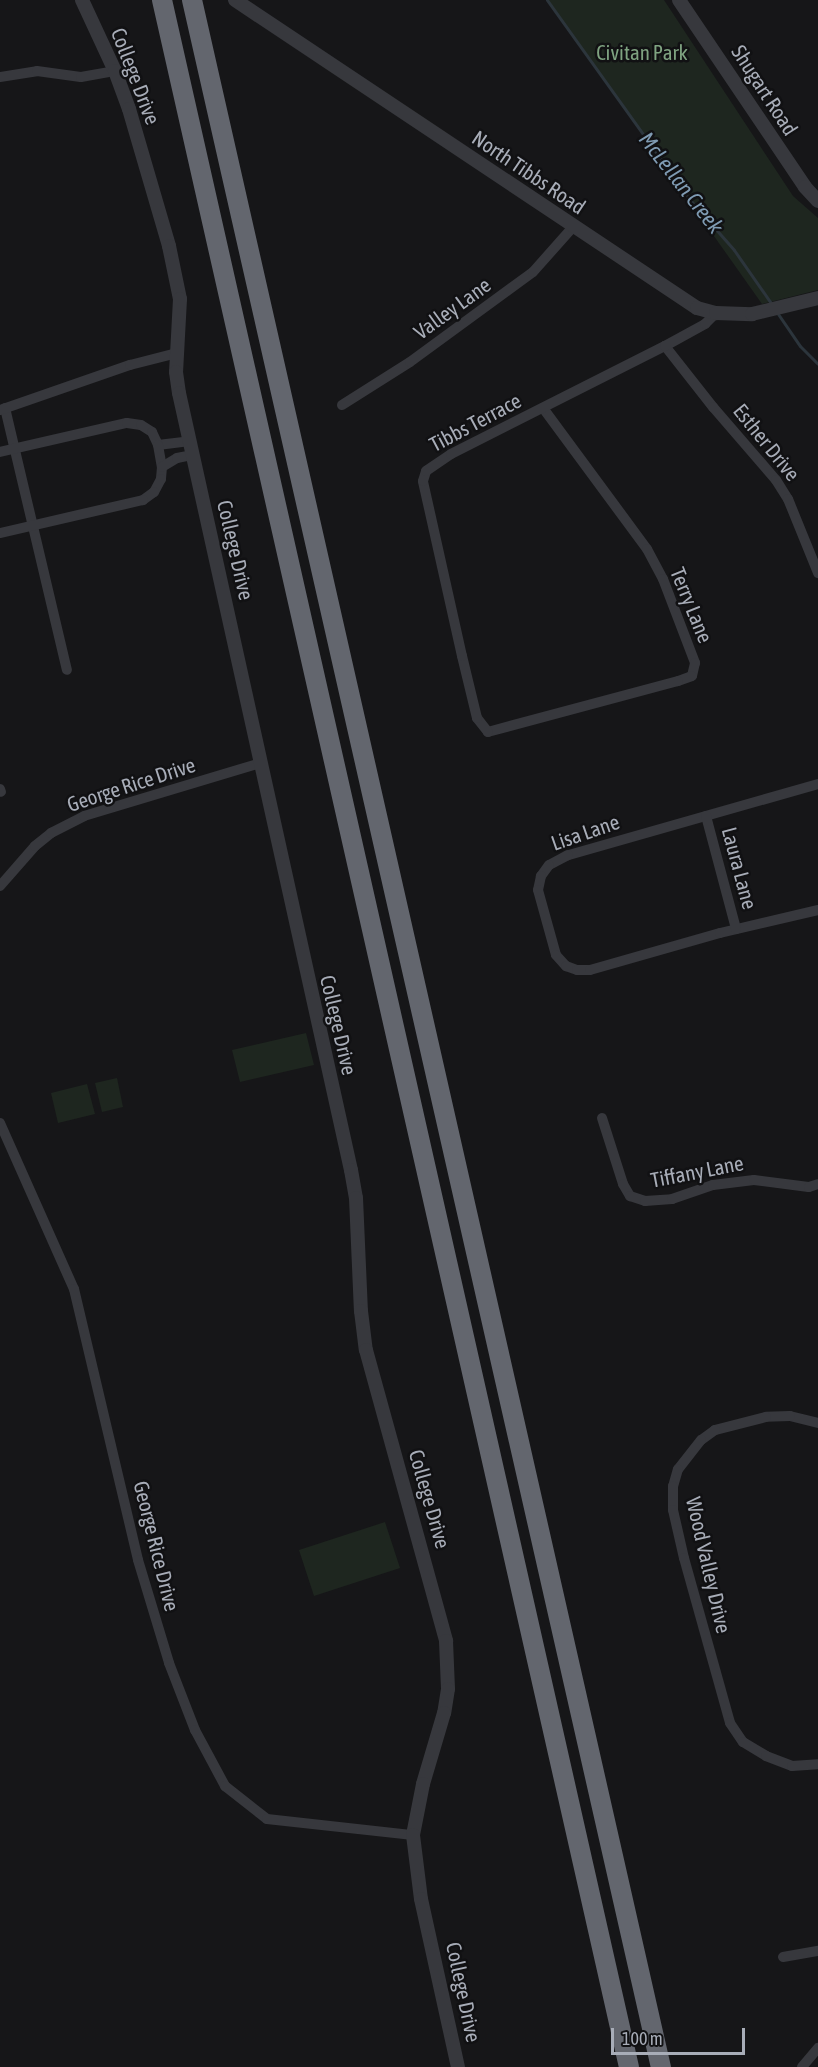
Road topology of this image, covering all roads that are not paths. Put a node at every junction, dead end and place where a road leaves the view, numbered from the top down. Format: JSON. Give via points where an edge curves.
{"nodes":[{"id":1,"x":82,"y":0,"type":"edge"},
{"id":2,"x":162,"y":0,"type":"edge"},
{"id":3,"x":192,"y":0,"type":"edge"},
{"id":4,"x":235,"y":0,"type":"edge"},
{"id":5,"x":679,"y":0,"type":"edge"},
{"id":6,"x":115,"y":71,"type":"junction"},
{"id":7,"x":0,"y":77,"type":"edge"},
{"id":8,"x":818,"y":201,"type":"edge"},
{"id":9,"x":573,"y":227,"type":"junction"},
{"id":10,"x":818,"y":297,"type":"edge"},
{"id":11,"x":716,"y":313,"type":"junction"},
{"id":12,"x":665,"y":346,"type":"junction"},
{"id":13,"x":177,"y":353,"type":"junction"},
{"id":14,"x":342,"y":405,"type":"dead end"},
{"id":15,"x":543,"y":408,"type":"junction"},
{"id":16,"x":3,"y":409,"type":"edge"},
{"id":17,"x":158,"y":444,"type":"junction"},
{"id":18,"x":191,"y":448,"type":"junction"},
{"id":19,"x":15,"y":449,"type":"junction"},
{"id":20,"x":0,"y":452,"type":"edge"},
{"id":21,"x":162,"y":466,"type":"junction"},
{"id":22,"x":33,"y":526,"type":"junction"},
{"id":23,"x":0,"y":533,"type":"edge"},
{"id":24,"x":818,"y":573,"type":"edge"},
{"id":25,"x":67,"y":670,"type":"dead end"},
{"id":26,"x":488,"y":732,"type":"joint"},
{"id":27,"x":261,"y":764,"type":"junction"},
{"id":28,"x":818,"y":784,"type":"edge"},
{"id":29,"x":706,"y":816,"type":"junction"},
{"id":30,"x":0,"y":886,"type":"edge"},
{"id":31,"x":818,"y":910,"type":"edge"},
{"id":32,"x":736,"y":929,"type":"junction"},
{"id":33,"x":602,"y":1118,"type":"dead end"},
{"id":34,"x":0,"y":1123,"type":"edge"},
{"id":35,"x":818,"y":1184,"type":"edge"},
{"id":36,"x":818,"y":1423,"type":"edge"},
{"id":37,"x":818,"y":1764,"type":"edge"},
{"id":38,"x":413,"y":1835,"type":"junction"},
{"id":39,"x":818,"y":1951,"type":"edge"},
{"id":40,"x":783,"y":1957,"type":"dead end"},
{"id":41,"x":818,"y":2048,"type":"edge"},
{"id":42,"x":458,"y":2067,"type":"edge"},
{"id":43,"x":629,"y":2067,"type":"edge"},
{"id":44,"x":661,"y":2067,"type":"edge"},
{"id":45,"x":802,"y":2067,"type":"edge"}],
"edges":[{"from":1,"to":6,"type":"street","name":"College Drive"},
{"from":2,"to":43,"type":"highway"},
{"from":3,"to":44,"type":"highway"},
{"from":4,"to":9,"type":"street","name":"North Tibbs Road"},
{"from":5,"to":8,"type":"street","name":"Shugart Road"},
{"from":6,"to":7,"type":"street","via":[[81,77],[37,71]]},
{"from":6,"to":13,"type":"street","name":"College Drive","via":[[169,246],[180,299]]},
{"from":9,"to":11,"type":"street","name":"North Tibbs Road","via":[[697,308]]},
{"from":9,"to":14,"type":"street","name":"Valley Lane","via":[[533,272],[410,362]]},
{"from":10,"to":11,"type":"street","name":"North Tibbs Road","via":[[752,314]]},
{"from":11,"to":12,"type":"street","name":"Tibbs Terrace","via":[[705,324]]},
{"from":12,"to":15,"type":"street","name":"Tibbs Terrace"},
{"from":12,"to":24,"type":"street","name":"Esther Drive","via":[[776,480],[788,498]]},
{"from":13,"to":16,"type":"street"},
{"from":13,"to":18,"type":"street","name":"College Drive","via":[[179,393]]},
{"from":15,"to":26,"type":"street","name":"Tibbs Terrace","via":[[435,464],[426,471],[423,481],[477,718]]},
{"from":15,"to":26,"type":"street","name":"Terry Lane","via":[[646,549],[663,579],[695,663],[692,676]]},
{"from":16,"to":19,"type":"street"},
{"from":17,"to":18,"type":"street"},
{"from":17,"to":19,"type":"street","via":[[152,432],[127,423]]},
{"from":17,"to":21,"type":"street"},
{"from":18,"to":21,"type":"street"},
{"from":18,"to":27,"type":"street","name":"College Drive"},
{"from":19,"to":20,"type":"street"},
{"from":19,"to":22,"type":"street"},
{"from":21,"to":22,"type":"street","via":[[154,492],[143,500]]},
{"from":22,"to":23,"type":"street"},
{"from":22,"to":25,"type":"street"},
{"from":27,"to":30,"type":"street","name":"George Rice Drive","via":[[84,816],[35,846]]},
{"from":27,"to":38,"type":"street","name":"College Drive","via":[[352,1179],[366,1350],[446,1641],[448,1689],[444,1713]]},
{"from":28,"to":29,"type":"street","name":"Lisa Lane"},
{"from":29,"to":32,"type":"street","name":"Laura Lane"},
{"from":29,"to":32,"type":"street","name":"Lisa Lane","via":[[568,855],[549,865],[538,890],[549,937],[566,966],[590,970]]},
{"from":31,"to":32,"type":"street","name":"Lisa Lane"},
{"from":33,"to":35,"type":"street","name":"Tiffany Lane","via":[[623,1184],[630,1196],[645,1201],[672,1199],[713,1185],[754,1180],[809,1187]]},
{"from":34,"to":38,"type":"street","name":"George Rice Drive","via":[[74,1289],[138,1560],[169,1663],[195,1730],[225,1786],[267,1819]]},
{"from":36,"to":37,"type":"street","name":"Wood Valley Drive","via":[[790,1416],[774,1417],[715,1430],[701,1440],[678,1470],[673,1510],[730,1723],[743,1742],[766,1756],[792,1766]]},
{"from":38,"to":42,"type":"street","name":"College Drive","via":[[421,1899]]},
{"from":39,"to":40,"type":"street"},
{"from":41,"to":45,"type":"street"}]}
